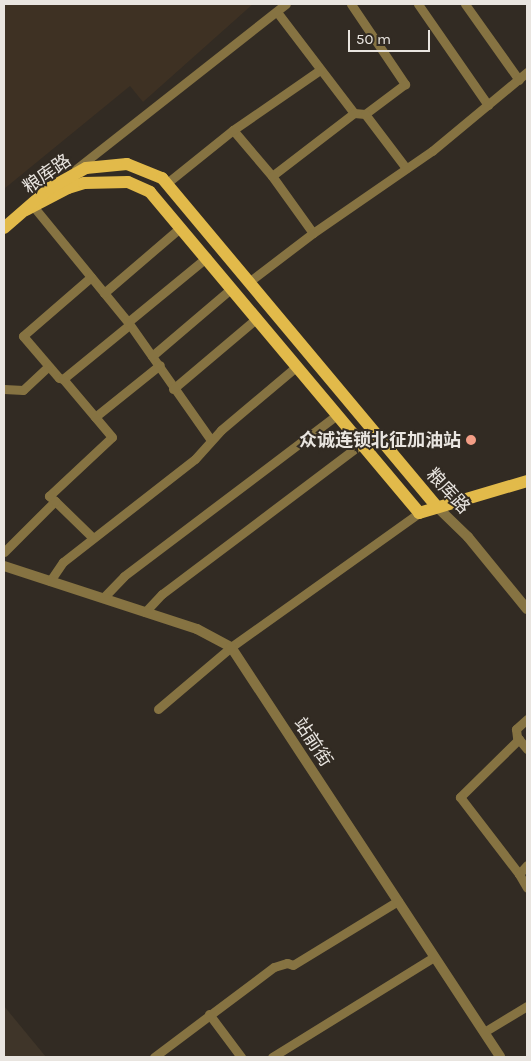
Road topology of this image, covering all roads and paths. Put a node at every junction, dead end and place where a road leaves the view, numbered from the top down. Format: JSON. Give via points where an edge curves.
{"nodes":[{"id":1,"x":286,"y":4,"type":"edge"},
{"id":2,"x":351,"y":4,"type":"edge"},
{"id":3,"x":418,"y":4,"type":"edge"},
{"id":4,"x":465,"y":4,"type":"edge"},
{"id":5,"x":277,"y":12,"type":"junction"},
{"id":6,"x":320,"y":70,"type":"junction"},
{"id":7,"x":527,"y":72,"type":"edge"},
{"id":8,"x":519,"y":80,"type":"junction"},
{"id":9,"x":488,"y":105,"type":"junction"},
{"id":10,"x":354,"y":113,"type":"junction"},
{"id":11,"x":365,"y":114,"type":"junction"},
{"id":12,"x":233,"y":130,"type":"junction"},
{"id":13,"x":406,"y":168,"type":"junction"},
{"id":14,"x":272,"y":176,"type":"junction"},
{"id":15,"x":66,"y":177,"type":"junction"},
{"id":16,"x":167,"y":182,"type":"junction"},
{"id":17,"x":29,"y":208,"type":"junction"},
{"id":18,"x":7,"y":225,"type":"edge"},
{"id":19,"x":181,"y":227,"type":"junction"},
{"id":20,"x":313,"y":233,"type":"junction"},
{"id":21,"x":207,"y":257,"type":"junction"},
{"id":22,"x":91,"y":277,"type":"junction"},
{"id":23,"x":250,"y":281,"type":"junction"},
{"id":24,"x":232,"y":288,"type":"junction"},
{"id":25,"x":104,"y":293,"type":"junction"},
{"id":26,"x":257,"y":318,"type":"junction"},
{"id":27,"x":128,"y":323,"type":"junction"},
{"id":28,"x":152,"y":356,"type":"junction"},
{"id":29,"x":160,"y":365,"type":"junction"},
{"id":30,"x":297,"y":366,"type":"junction"},
{"id":31,"x":48,"y":367,"type":"junction"},
{"id":32,"x":63,"y":379,"type":"junction"},
{"id":33,"x":4,"y":389,"type":"edge"},
{"id":34,"x":173,"y":389,"type":"junction"},
{"id":35,"x":337,"y":415,"type":"junction"},
{"id":36,"x":95,"y":416,"type":"junction"},
{"id":37,"x":211,"y":440,"type":"junction"},
{"id":38,"x":361,"y":444,"type":"junction"},
{"id":39,"x":527,"y":481,"type":"edge"},
{"id":40,"x":55,"y":501,"type":"junction"},
{"id":41,"x":436,"y":507,"type":"junction"},
{"id":42,"x":419,"y":513,"type":"junction"},
{"id":43,"x":93,"y":538,"type":"junction"},
{"id":44,"x":4,"y":552,"type":"edge"},
{"id":45,"x":4,"y":566,"type":"edge"},
{"id":46,"x":50,"y":581,"type":"junction"},
{"id":47,"x":103,"y":598,"type":"junction"},
{"id":48,"x":527,"y":609,"type":"edge"},
{"id":49,"x":145,"y":612,"type":"junction"},
{"id":50,"x":231,"y":647,"type":"junction"},
{"id":51,"x":158,"y":709,"type":"dead end"},
{"id":52,"x":527,"y":719,"type":"edge"},
{"id":53,"x":519,"y":739,"type":"junction"},
{"id":54,"x":527,"y":749,"type":"edge"},
{"id":55,"x":527,"y":866,"type":"edge"},
{"id":56,"x":519,"y":874,"type":"junction"},
{"id":57,"x":527,"y":888,"type":"edge"},
{"id":58,"x":398,"y":901,"type":"junction"},
{"id":59,"x":434,"y":957,"type":"junction"},
{"id":60,"x":527,"y":1006,"type":"edge"},
{"id":61,"x":209,"y":1014,"type":"junction"},
{"id":62,"x":484,"y":1032,"type":"junction"},
{"id":63,"x":154,"y":1057,"type":"edge"},
{"id":64,"x":241,"y":1057,"type":"edge"},
{"id":65,"x":272,"y":1057,"type":"edge"},
{"id":66,"x":500,"y":1057,"type":"edge"}],
"edges":[{"from":1,"to":5,"type":"street"},
{"from":2,"to":11,"type":"street","via":[[405,84]]},
{"from":3,"to":9,"type":"street"},
{"from":4,"to":8,"type":"street"},
{"from":5,"to":6,"type":"street"},
{"from":5,"to":15,"type":"street"},
{"from":6,"to":10,"type":"street"},
{"from":6,"to":12,"type":"street"},
{"from":7,"to":8,"type":"street"},
{"from":8,"to":9,"type":"street"},
{"from":9,"to":13,"type":"street"},
{"from":10,"to":11,"type":"street"},
{"from":10,"to":14,"type":"street"},
{"from":11,"to":13,"type":"street"},
{"from":12,"to":14,"type":"street"},
{"from":12,"to":16,"type":"street"},
{"from":13,"to":20,"type":"street"},
{"from":14,"to":20,"type":"street"},
{"from":15,"to":16,"type":"main road","name":"粮库路","via":[[86,168],[127,164]]},
{"from":15,"to":17,"type":"main road","name":"粮库路"},
{"from":16,"to":23,"type":"main road","name":"粮库路"},
{"from":17,"to":18,"type":"main road"},
{"from":17,"to":19,"type":"main road","name":"粮库路","via":[[84,183],[128,182],[150,192]]},
{"from":17,"to":22,"type":"street"},
{"from":19,"to":21,"type":"main road","name":"粮库路"},
{"from":19,"to":25,"type":"street"},
{"from":20,"to":23,"type":"street"},
{"from":21,"to":24,"type":"main road","name":"粮库路"},
{"from":21,"to":27,"type":"street"},
{"from":22,"to":25,"type":"street"},
{"from":22,"to":31,"type":"street","via":[[23,336]]},
{"from":23,"to":41,"type":"main road","name":"粮库路"},
{"from":24,"to":26,"type":"main road","name":"粮库路"},
{"from":24,"to":28,"type":"street"},
{"from":25,"to":27,"type":"street"},
{"from":26,"to":30,"type":"main road","name":"粮库路"},
{"from":26,"to":34,"type":"street"},
{"from":27,"to":28,"type":"street"},
{"from":27,"to":32,"type":"street"},
{"from":28,"to":29,"type":"street"},
{"from":29,"to":34,"type":"street"},
{"from":29,"to":36,"type":"street"},
{"from":30,"to":35,"type":"main road","name":"粮库路"},
{"from":30,"to":37,"type":"street"},
{"from":31,"to":32,"type":"street"},
{"from":31,"to":33,"type":"street","via":[[23,390]]},
{"from":32,"to":36,"type":"street"},
{"from":34,"to":37,"type":"street"},
{"from":35,"to":38,"type":"main road","name":"粮库路"},
{"from":35,"to":47,"type":"street","via":[[124,576]]},
{"from":36,"to":40,"type":"street","via":[[112,437],[49,496]]},
{"from":37,"to":43,"type":"street","via":[[187,465]]},
{"from":38,"to":42,"type":"main road","name":"粮库路"},
{"from":38,"to":49,"type":"street","via":[[162,594]]},
{"from":39,"to":41,"type":"main road"},
{"from":40,"to":43,"type":"street"},
{"from":40,"to":44,"type":"street"},
{"from":41,"to":42,"type":"main road"},
{"from":41,"to":48,"type":"street","name":"粮库路","via":[[468,537]]},
{"from":42,"to":50,"type":"street"},
{"from":43,"to":46,"type":"street","via":[[63,562]]},
{"from":45,"to":46,"type":"street","name":"站前街"},
{"from":46,"to":47,"type":"street","name":"站前街"},
{"from":47,"to":49,"type":"street","name":"站前街"},
{"from":49,"to":50,"type":"street","name":"站前街","via":[[215,636]]},
{"from":50,"to":51,"type":"street"},
{"from":50,"to":58,"type":"street","name":"站前街"},
{"from":52,"to":53,"type":"street","via":[[516,729]]},
{"from":53,"to":54,"type":"street"},
{"from":53,"to":56,"type":"street","via":[[460,797]]},
{"from":55,"to":56,"type":"street"},
{"from":56,"to":57,"type":"street"},
{"from":58,"to":59,"type":"street","name":"站前街"},
{"from":58,"to":61,"type":"street","via":[[293,965],[287,963],[274,967]]},
{"from":59,"to":62,"type":"street","name":"站前街"},
{"from":59,"to":65,"type":"street"},
{"from":60,"to":62,"type":"street"},
{"from":61,"to":63,"type":"street"},
{"from":61,"to":64,"type":"street"},
{"from":62,"to":66,"type":"street","name":"站前街"}]}
